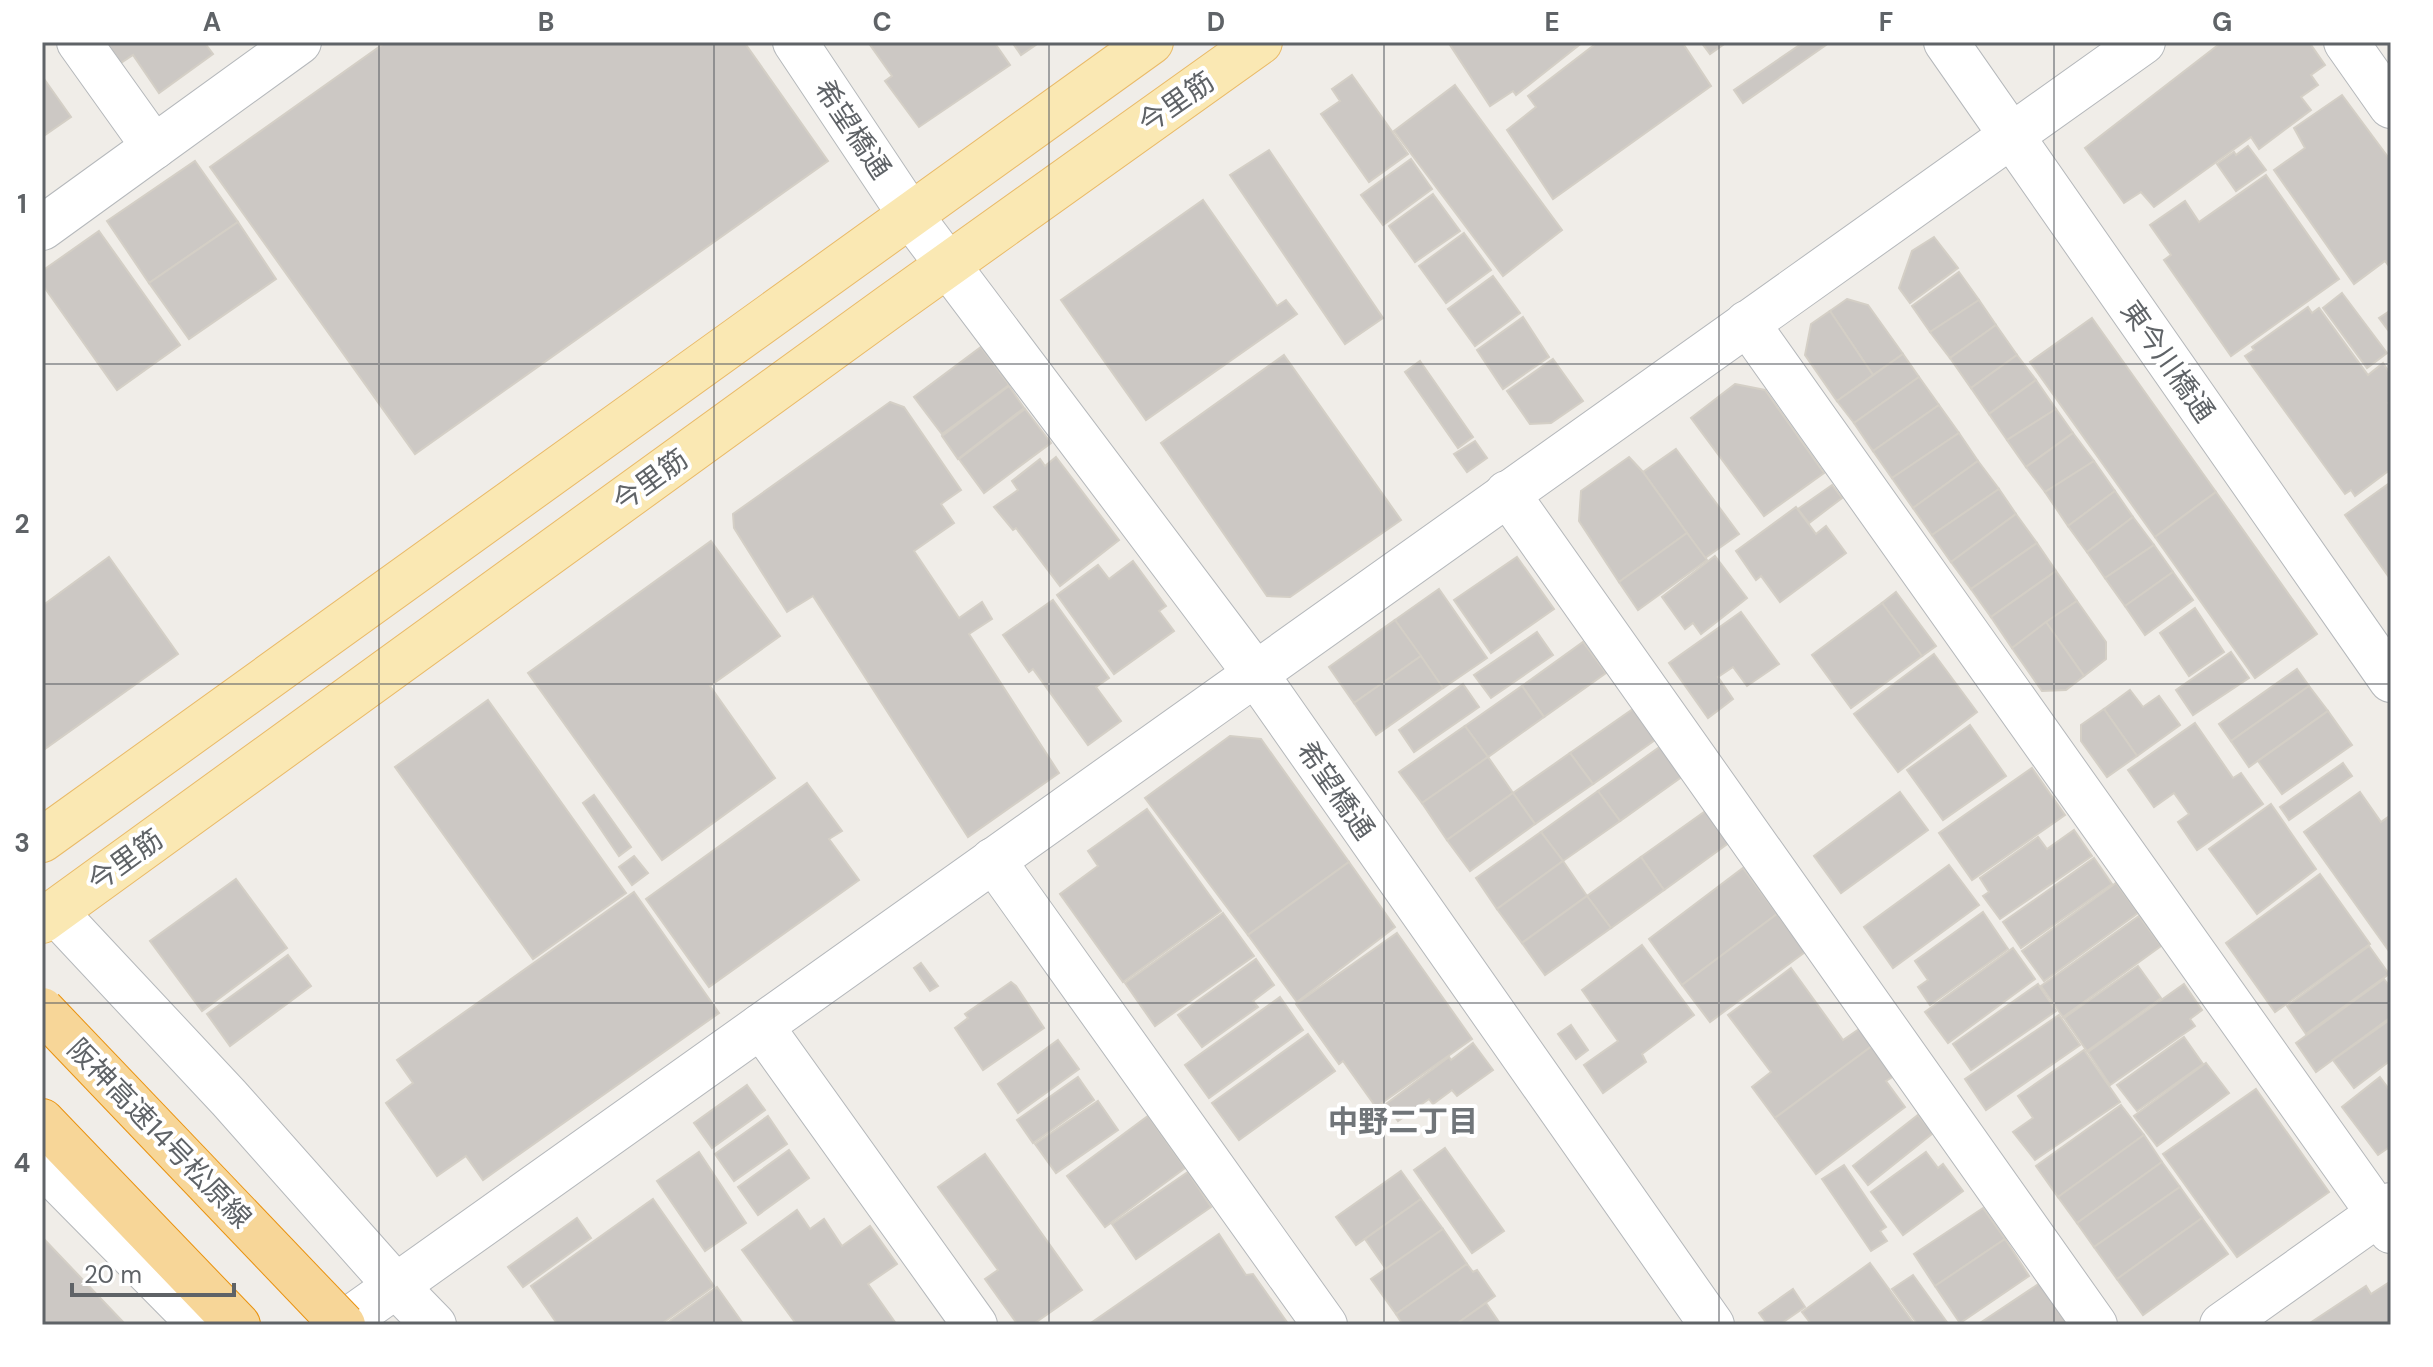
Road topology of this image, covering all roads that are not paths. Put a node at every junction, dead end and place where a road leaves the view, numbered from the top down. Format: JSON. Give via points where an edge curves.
{"nodes":[{"id":1,"x":79,"y":42,"type":"edge"},
{"id":2,"x":299,"y":42,"type":"edge"},
{"id":3,"x":795,"y":42,"type":"edge"},
{"id":4,"x":1151,"y":42,"type":"edge"},
{"id":5,"x":1260,"y":42,"type":"edge"},
{"id":6,"x":1946,"y":42,"type":"edge"},
{"id":7,"x":2143,"y":42,"type":"edge"},
{"id":8,"x":2346,"y":42,"type":"edge"},
{"id":9,"x":2391,"y":106,"type":"edge"},
{"id":10,"x":2010,"y":136,"type":"junction"},
{"id":11,"x":154,"y":147,"type":"junction"},
{"id":12,"x":911,"y":216,"type":"junction"},
{"id":13,"x":42,"y":228,"type":"edge"},
{"id":14,"x":948,"y":264,"type":"junction"},
{"id":15,"x":1747,"y":323,"type":"junction"},
{"id":16,"x":1507,"y":493,"type":"junction"},
{"id":17,"x":1255,"y":673,"type":"junction"},
{"id":18,"x":2391,"y":680,"type":"edge"},
{"id":19,"x":42,"y":840,"type":"edge"},
{"id":20,"x":993,"y":860,"type":"junction"},
{"id":21,"x":48,"y":916,"type":"edge"},
{"id":22,"x":42,"y":1010,"type":"edge"},
{"id":23,"x":761,"y":1026,"type":"junction"},
{"id":24,"x":42,"y":1121,"type":"edge"},
{"id":25,"x":42,"y":1164,"type":"edge"},
{"id":26,"x":2387,"y":1217,"type":"edge"},
{"id":27,"x":396,"y":1286,"type":"junction"},
{"id":28,"x":201,"y":1325,"type":"edge"},
{"id":29,"x":238,"y":1325,"type":"edge"},
{"id":30,"x":342,"y":1325,"type":"edge"},
{"id":31,"x":434,"y":1325,"type":"edge"},
{"id":32,"x":975,"y":1325,"type":"edge"},
{"id":33,"x":1325,"y":1325,"type":"edge"},
{"id":34,"x":1712,"y":1325,"type":"edge"},
{"id":35,"x":2095,"y":1325,"type":"edge"},
{"id":36,"x":2222,"y":1325,"type":"edge"}],
"edges":[{"from":1,"to":11,"type":"street"},
{"from":2,"to":11,"type":"street"},
{"from":3,"to":12,"type":"street","name":"希望橋通"},
{"from":4,"to":12,"type":"main road"},
{"from":5,"to":14,"type":"main road","name":"今里筋"},
{"from":6,"to":10,"type":"street","name":"東今川橋通"},
{"from":7,"to":10,"type":"street"},
{"from":8,"to":9,"type":"street"},
{"from":10,"to":15,"type":"street"},
{"from":10,"to":18,"type":"street","name":"東今川橋通"},
{"from":11,"to":13,"type":"street"},
{"from":12,"to":14,"type":"street","name":"希望橋通"},
{"from":12,"to":19,"type":"main road"},
{"from":14,"to":17,"type":"street","name":"希望橋通"},
{"from":14,"to":21,"type":"main road","name":"今里筋"},
{"from":15,"to":16,"type":"street"},
{"from":15,"to":26,"type":"street"},
{"from":16,"to":17,"type":"street"},
{"from":16,"to":35,"type":"street"},
{"from":17,"to":20,"type":"street"},
{"from":17,"to":34,"type":"street","name":"希望橋通"},
{"from":20,"to":23,"type":"street"},
{"from":20,"to":33,"type":"street"},
{"from":21,"to":27,"type":"street","via":[[218,1087]]},
{"from":22,"to":30,"type":"highway","name":"阪神高速14号松原線","bridge":true},
{"from":23,"to":27,"type":"street"},
{"from":23,"to":32,"type":"street"},
{"from":24,"to":29,"type":"highway"},
{"from":25,"to":28,"type":"street"},
{"from":26,"to":36,"type":"street"},
{"from":27,"to":30,"type":"street"},
{"from":27,"to":31,"type":"street"}]}
